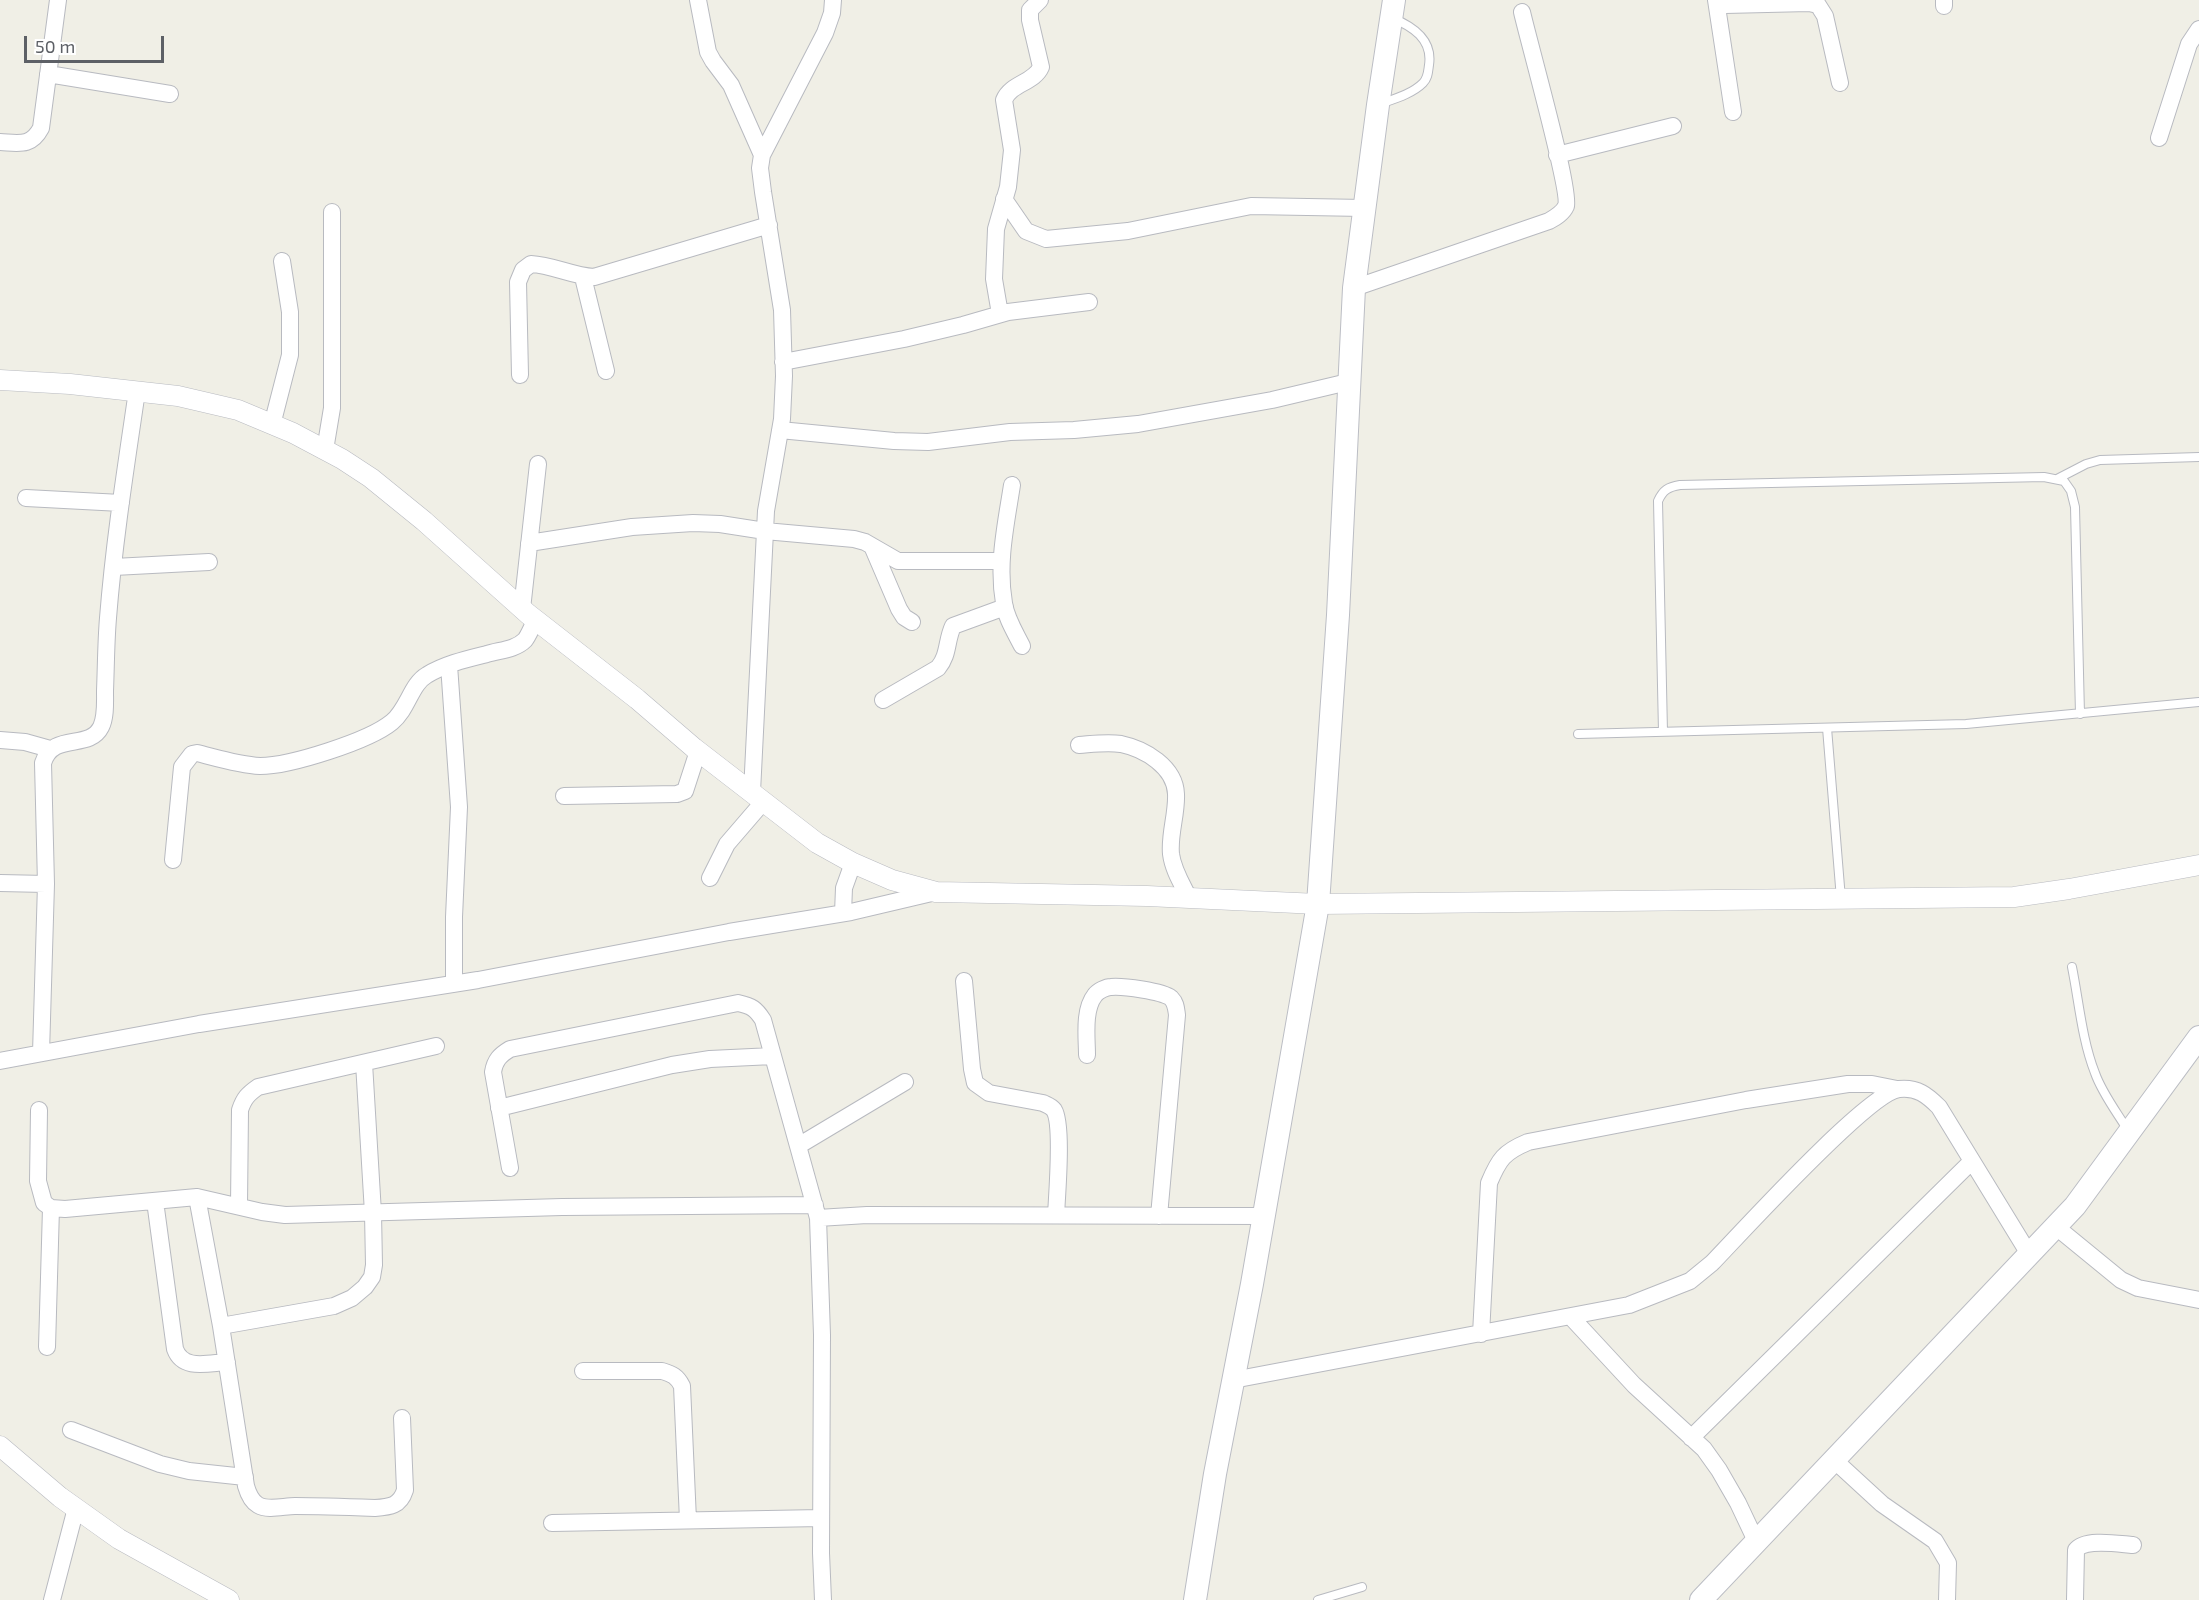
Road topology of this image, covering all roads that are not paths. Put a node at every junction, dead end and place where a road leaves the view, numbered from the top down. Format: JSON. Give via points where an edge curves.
{"nodes":[{"id":1,"x":58,"y":0,"type":"edge"},
{"id":2,"x":698,"y":0,"type":"edge"},
{"id":3,"x":833,"y":0,"type":"edge"},
{"id":4,"x":1040,"y":0,"type":"edge"},
{"id":5,"x":1716,"y":0,"type":"edge"},
{"id":6,"x":1393,"y":9,"type":"edge"},
{"id":7,"x":1522,"y":12,"type":"dead end"},
{"id":8,"x":2199,"y":29,"type":"edge"},
{"id":9,"x":48,"y":74,"type":"junction"},
{"id":10,"x":1840,"y":83,"type":"dead end"},
{"id":11,"x":170,"y":94,"type":"dead end"},
{"id":12,"x":1378,"y":105,"type":"junction"},
{"id":13,"x":1733,"y":112,"type":"dead end"},
{"id":14,"x":1673,"y":126,"type":"dead end"},
{"id":15,"x":2159,"y":138,"type":"dead end"},
{"id":16,"x":0,"y":142,"type":"edge"},
{"id":17,"x":762,"y":155,"type":"junction"},
{"id":18,"x":1557,"y":155,"type":"junction"},
{"id":19,"x":1004,"y":199,"type":"junction"},
{"id":20,"x":1364,"y":208,"type":"junction"},
{"id":21,"x":332,"y":212,"type":"dead end"},
{"id":22,"x":769,"y":225,"type":"junction"},
{"id":23,"x":282,"y":261,"type":"dead end"},
{"id":24,"x":583,"y":277,"type":"junction"},
{"id":25,"x":1354,"y":288,"type":"junction"},
{"id":26,"x":1089,"y":302,"type":"dead end"},
{"id":27,"x":1000,"y":314,"type":"junction"},
{"id":28,"x":783,"y":362,"type":"junction"},
{"id":29,"x":606,"y":370,"type":"dead end"},
{"id":30,"x":520,"y":375,"type":"dead end"},
{"id":31,"x":0,"y":380,"type":"edge"},
{"id":32,"x":1348,"y":382,"type":"junction"},
{"id":33,"x":137,"y":391,"type":"junction"},
{"id":34,"x":272,"y":424,"type":"junction"},
{"id":35,"x":780,"y":430,"type":"junction"},
{"id":36,"x":325,"y":450,"type":"junction"},
{"id":37,"x":2199,"y":458,"type":"edge"},
{"id":38,"x":538,"y":465,"type":"dead end"},
{"id":39,"x":2057,"y":479,"type":"junction"},
{"id":40,"x":1012,"y":485,"type":"dead end"},
{"id":41,"x":26,"y":498,"type":"dead end"},
{"id":42,"x":121,"y":503,"type":"junction"},
{"id":43,"x":765,"y":531,"type":"junction"},
{"id":44,"x":529,"y":543,"type":"junction"},
{"id":45,"x":872,"y":546,"type":"junction"},
{"id":46,"x":1001,"y":561,"type":"junction"},
{"id":47,"x":209,"y":562,"type":"dead end"},
{"id":48,"x":114,"y":567,"type":"junction"},
{"id":49,"x":1005,"y":607,"type":"junction"},
{"id":50,"x":529,"y":614,"type":"junction"},
{"id":51,"x":912,"y":622,"type":"dead end"},
{"id":52,"x":1022,"y":646,"type":"dead end"},
{"id":53,"x":449,"y":665,"type":"junction"},
{"id":54,"x":883,"y":700,"type":"dead end"},
{"id":55,"x":2199,"y":702,"type":"edge"},
{"id":56,"x":2080,"y":714,"type":"junction"},
{"id":57,"x":1827,"y":728,"type":"junction"},
{"id":58,"x":1663,"y":732,"type":"junction"},
{"id":59,"x":1578,"y":734,"type":"dead end"},
{"id":60,"x":0,"y":740,"type":"edge"},
{"id":61,"x":1079,"y":745,"type":"dead end"},
{"id":62,"x":51,"y":749,"type":"junction"},
{"id":63,"x":698,"y":751,"type":"junction"},
{"id":64,"x":564,"y":796,"type":"dead end"},
{"id":65,"x":758,"y":796,"type":"junction"},
{"id":66,"x":173,"y":860,"type":"dead end"},
{"id":67,"x":853,"y":863,"type":"junction"},
{"id":68,"x":2199,"y":865,"type":"edge"},
{"id":69,"x":710,"y":878,"type":"dead end"},
{"id":70,"x":0,"y":883,"type":"edge"},
{"id":71,"x":46,"y":884,"type":"junction"},
{"id":72,"x":936,"y":892,"type":"junction"},
{"id":73,"x":1189,"y":897,"type":"junction"},
{"id":74,"x":1841,"y":900,"type":"junction"},
{"id":75,"x":1318,"y":904,"type":"junction"},
{"id":76,"x":843,"y":913,"type":"junction"},
{"id":77,"x":2072,"y":967,"type":"dead end"},
{"id":78,"x":964,"y":981,"type":"dead end"},
{"id":79,"x":454,"y":984,"type":"junction"},
{"id":80,"x":2199,"y":1037,"type":"edge"},
{"id":81,"x":436,"y":1046,"type":"dead end"},
{"id":82,"x":41,"y":1053,"type":"junction"},
{"id":83,"x":773,"y":1056,"type":"junction"},
{"id":84,"x":1087,"y":1056,"type":"dead end"},
{"id":85,"x":0,"y":1061,"type":"edge"},
{"id":86,"x":364,"y":1063,"type":"junction"},
{"id":87,"x":906,"y":1082,"type":"dead end"},
{"id":88,"x":1897,"y":1089,"type":"junction"},
{"id":89,"x":499,"y":1108,"type":"junction"},
{"id":90,"x":39,"y":1110,"type":"dead end"},
{"id":91,"x":2129,"y":1132,"type":"junction"},
{"id":92,"x":798,"y":1146,"type":"junction"},
{"id":93,"x":1972,"y":1161,"type":"junction"},
{"id":94,"x":510,"y":1168,"type":"dead end"},
{"id":95,"x":197,"y":1197,"type":"junction"},
{"id":96,"x":156,"y":1201,"type":"junction"},
{"id":97,"x":239,"y":1206,"type":"junction"},
{"id":98,"x":51,"y":1208,"type":"junction"},
{"id":99,"x":817,"y":1212,"type":"junction"},
{"id":100,"x":373,"y":1213,"type":"junction"},
{"id":101,"x":1056,"y":1215,"type":"junction"},
{"id":102,"x":1159,"y":1216,"type":"junction"},
{"id":103,"x":1264,"y":1216,"type":"junction"},
{"id":104,"x":2055,"y":1226,"type":"junction"},
{"id":105,"x":2029,"y":1254,"type":"junction"},
{"id":106,"x":2199,"y":1300,"type":"edge"},
{"id":107,"x":1570,"y":1317,"type":"junction"},
{"id":108,"x":221,"y":1326,"type":"junction"},
{"id":109,"x":1481,"y":1334,"type":"junction"},
{"id":110,"x":47,"y":1347,"type":"dead end"},
{"id":111,"x":226,"y":1362,"type":"junction"},
{"id":112,"x":583,"y":1371,"type":"dead end"},
{"id":113,"x":1233,"y":1380,"type":"junction"},
{"id":114,"x":402,"y":1418,"type":"dead end"},
{"id":115,"x":70,"y":1430,"type":"dead end"},
{"id":116,"x":1691,"y":1438,"type":"junction"},
{"id":117,"x":0,"y":1446,"type":"edge"},
{"id":118,"x":1833,"y":1459,"type":"junction"},
{"id":119,"x":245,"y":1477,"type":"junction"},
{"id":120,"x":76,"y":1508,"type":"junction"},
{"id":121,"x":821,"y":1518,"type":"junction"},
{"id":122,"x":688,"y":1520,"type":"junction"},
{"id":123,"x":552,"y":1523,"type":"dead end"},
{"id":124,"x":1756,"y":1541,"type":"junction"},
{"id":125,"x":2133,"y":1545,"type":"dead end"},
{"id":126,"x":1362,"y":1587,"type":"dead end"},
{"id":127,"x":52,"y":1600,"type":"edge"},
{"id":128,"x":229,"y":1600,"type":"edge"},
{"id":129,"x":823,"y":1600,"type":"edge"},
{"id":130,"x":1195,"y":1600,"type":"edge"},
{"id":131,"x":1318,"y":1600,"type":"edge"},
{"id":132,"x":1701,"y":1600,"type":"edge"},
{"id":133,"x":1947,"y":1600,"type":"edge"},
{"id":134,"x":2075,"y":1600,"type":"edge"}],
"edges":[{"from":1,"to":9,"type":"street"},
{"from":2,"to":17,"type":"street","via":[[708,52],[731,85]]},
{"from":3,"to":17,"type":"street","via":[[825,33]]},
{"from":4,"to":19,"type":"street","via":[[1030,10],[1030,20],[1041,67],[1038,74],[1004,100],[1012,150]]},
{"from":5,"to":10,"type":"street","via":[[1725,4],[1818,5],[1825,16]]},
{"from":5,"to":13,"type":"street"},
{"from":6,"to":12,"type":"main road"},
{"from":6,"to":12,"type":"lane","via":[[1427,46],[1428,76],[1402,96]]},
{"from":7,"to":18,"type":"street"},
{"from":8,"to":15,"type":"street","via":[[2189,44]]},
{"from":9,"to":11,"type":"street"},
{"from":9,"to":16,"type":"street","via":[[43,122],[36,137],[21,143]]},
{"from":12,"to":20,"type":"main road"},
{"from":14,"to":18,"type":"street"},
{"from":17,"to":22,"type":"street","via":[[760,168]]},
{"from":18,"to":25,"type":"street","via":[[1566,195],[1561,214]]},
{"from":19,"to":20,"type":"street","via":[[1026,231],[1046,239],[1128,231],[1251,206]]},
{"from":19,"to":27,"type":"street","via":[[996,229],[993,279]]},
{"from":20,"to":25,"type":"main road"},
{"from":21,"to":36,"type":"street","via":[[332,408]]},
{"from":22,"to":24,"type":"street","via":[[606,275]]},
{"from":22,"to":28,"type":"street","via":[[782,310]]},
{"from":23,"to":34,"type":"street","via":[[290,312],[290,355]]},
{"from":24,"to":29,"type":"street"},
{"from":24,"to":30,"type":"street","via":[[543,265],[531,264],[523,270],[518,282]]},
{"from":25,"to":32,"type":"main road"},
{"from":26,"to":27,"type":"street"},
{"from":27,"to":28,"type":"street","via":[[963,326]]},
{"from":28,"to":35,"type":"street"},
{"from":31,"to":33,"type":"street"},
{"from":32,"to":35,"type":"street","via":[[1178,418],[1074,430],[1010,432],[928,442]]},
{"from":32,"to":75,"type":"main road","via":[[1338,615]]},
{"from":33,"to":34,"type":"street","via":[[198,400]]},
{"from":33,"to":42,"type":"street"},
{"from":34,"to":36,"type":"street"},
{"from":35,"to":43,"type":"street"},
{"from":36,"to":50,"type":"street","via":[[371,477]]},
{"from":37,"to":39,"type":"lane","via":[[2100,460]]},
{"from":38,"to":44,"type":"street"},
{"from":39,"to":56,"type":"lane","via":[[2071,491],[2075,507]]},
{"from":39,"to":58,"type":"lane","via":[[1670,486],[1658,501]]},
{"from":40,"to":46,"type":"street"},
{"from":41,"to":42,"type":"street"},
{"from":42,"to":48,"type":"street"},
{"from":43,"to":44,"type":"street","via":[[720,524],[666,524]]},
{"from":43,"to":45,"type":"street","via":[[854,539]]},
{"from":43,"to":65,"type":"street"},
{"from":44,"to":50,"type":"street"},
{"from":45,"to":46,"type":"street","via":[[898,561]]},
{"from":45,"to":51,"type":"street","via":[[899,609]]},
{"from":46,"to":49,"type":"street"},
{"from":47,"to":48,"type":"street"},
{"from":48,"to":62,"type":"street","via":[[102,725],[91,737]]},
{"from":49,"to":52,"type":"street"},
{"from":49,"to":54,"type":"street","via":[[953,626],[945,660],[938,668]]},
{"from":50,"to":53,"type":"street","via":[[525,639],[519,645]]},
{"from":50,"to":63,"type":"street"},
{"from":53,"to":66,"type":"street","via":[[425,676],[394,721],[364,738],[284,764],[239,764],[192,754],[182,767]]},
{"from":53,"to":79,"type":"street","via":[[459,807]]},
{"from":55,"to":56,"type":"lane"},
{"from":56,"to":57,"type":"lane","via":[[1966,724]]},
{"from":57,"to":58,"type":"lane"},
{"from":57,"to":74,"type":"lane"},
{"from":58,"to":59,"type":"lane"},
{"from":60,"to":62,"type":"street"},
{"from":61,"to":73,"type":"street","via":[[1134,747],[1164,765],[1176,794],[1171,855]]},
{"from":62,"to":71,"type":"street","via":[[43,763]]},
{"from":63,"to":64,"type":"street","via":[[688,785],[677,794]]},
{"from":63,"to":65,"type":"street"},
{"from":65,"to":67,"type":"street","via":[[817,843]]},
{"from":65,"to":69,"type":"street"},
{"from":67,"to":72,"type":"street","via":[[892,880]]},
{"from":67,"to":76,"type":"street","via":[[844,888]]},
{"from":68,"to":74,"type":"street","via":[[2014,897]]},
{"from":70,"to":71,"type":"street"},
{"from":71,"to":82,"type":"street"},
{"from":72,"to":73,"type":"street"},
{"from":72,"to":76,"type":"street"},
{"from":73,"to":75,"type":"street"},
{"from":74,"to":75,"type":"street"},
{"from":75,"to":103,"type":"main road"},
{"from":76,"to":79,"type":"street"},
{"from":77,"to":91,"type":"lane","via":[[2094,1072]]},
{"from":78,"to":101,"type":"street","via":[[975,1083],[989,1093],[1043,1102],[1055,1111]]},
{"from":79,"to":82,"type":"street"},
{"from":80,"to":91,"type":"main road"},
{"from":81,"to":86,"type":"street"},
{"from":82,"to":85,"type":"street"},
{"from":83,"to":89,"type":"street","via":[[672,1065]]},
{"from":83,"to":89,"type":"street","via":[[757,1010],[738,1003],[510,1049],[495,1062],[493,1072]]},
{"from":83,"to":92,"type":"street"},
{"from":84,"to":102,"type":"street","via":[[1089,1009],[1101,990],[1135,989],[1168,996],[1176,1004]]},
{"from":86,"to":97,"type":"street","via":[[258,1087],[244,1098],[240,1110]]},
{"from":86,"to":100,"type":"street"},
{"from":87,"to":92,"type":"street"},
{"from":88,"to":93,"type":"street","via":[[1915,1089],[1926,1094],[1939,1107]]},
{"from":88,"to":107,"type":"street","via":[[1850,1122],[1690,1281],[1629,1305]]},
{"from":88,"to":109,"type":"street","via":[[1848,1084],[1746,1100],[1528,1142],[1509,1150],[1497,1164],[1489,1183]]},
{"from":89,"to":94,"type":"street"},
{"from":90,"to":98,"type":"street","via":[[38,1181],[44,1203]]},
{"from":91,"to":104,"type":"main road"},
{"from":92,"to":99,"type":"street"},
{"from":93,"to":105,"type":"street"},
{"from":93,"to":116,"type":"street"},
{"from":95,"to":96,"type":"street"},
{"from":95,"to":97,"type":"street"},
{"from":95,"to":108,"type":"street"},
{"from":96,"to":98,"type":"street"},
{"from":96,"to":111,"type":"street","via":[[178,1357],[192,1364]]},
{"from":97,"to":100,"type":"street","via":[[285,1215]]},
{"from":98,"to":110,"type":"street"},
{"from":99,"to":100,"type":"street","via":[[562,1207]]},
{"from":99,"to":101,"type":"street"},
{"from":99,"to":121,"type":"street","via":[[822,1335]]},
{"from":100,"to":108,"type":"street","via":[[372,1277],[352,1298],[309,1312]]},
{"from":101,"to":102,"type":"street"},
{"from":102,"to":103,"type":"street"},
{"from":103,"to":113,"type":"main road"},
{"from":104,"to":105,"type":"main road"},
{"from":104,"to":106,"type":"street","via":[[2121,1280],[2138,1288]]},
{"from":105,"to":118,"type":"main road"},
{"from":107,"to":109,"type":"street"},
{"from":107,"to":116,"type":"street"},
{"from":108,"to":111,"type":"street"},
{"from":109,"to":113,"type":"street"},
{"from":111,"to":119,"type":"street"},
{"from":112,"to":122,"type":"street","via":[[662,1371],[679,1378]]},
{"from":113,"to":130,"type":"main road"},
{"from":114,"to":119,"type":"street","via":[[405,1490],[396,1504],[261,1507],[250,1497]]},
{"from":115,"to":119,"type":"street","via":[[160,1464]]},
{"from":116,"to":124,"type":"street","via":[[1719,1470]]},
{"from":117,"to":120,"type":"street"},
{"from":118,"to":124,"type":"main road"},
{"from":118,"to":133,"type":"street","via":[[1882,1504],[1935,1541],[1948,1563]]},
{"from":120,"to":127,"type":"street"},
{"from":120,"to":128,"type":"street","via":[[119,1539]]},
{"from":121,"to":122,"type":"street"},
{"from":121,"to":129,"type":"street"},
{"from":122,"to":123,"type":"street"},
{"from":124,"to":132,"type":"main road"},
{"from":125,"to":134,"type":"street","via":[[2079,1546],[2075,1558]]},
{"from":126,"to":131,"type":"lane"}]}
